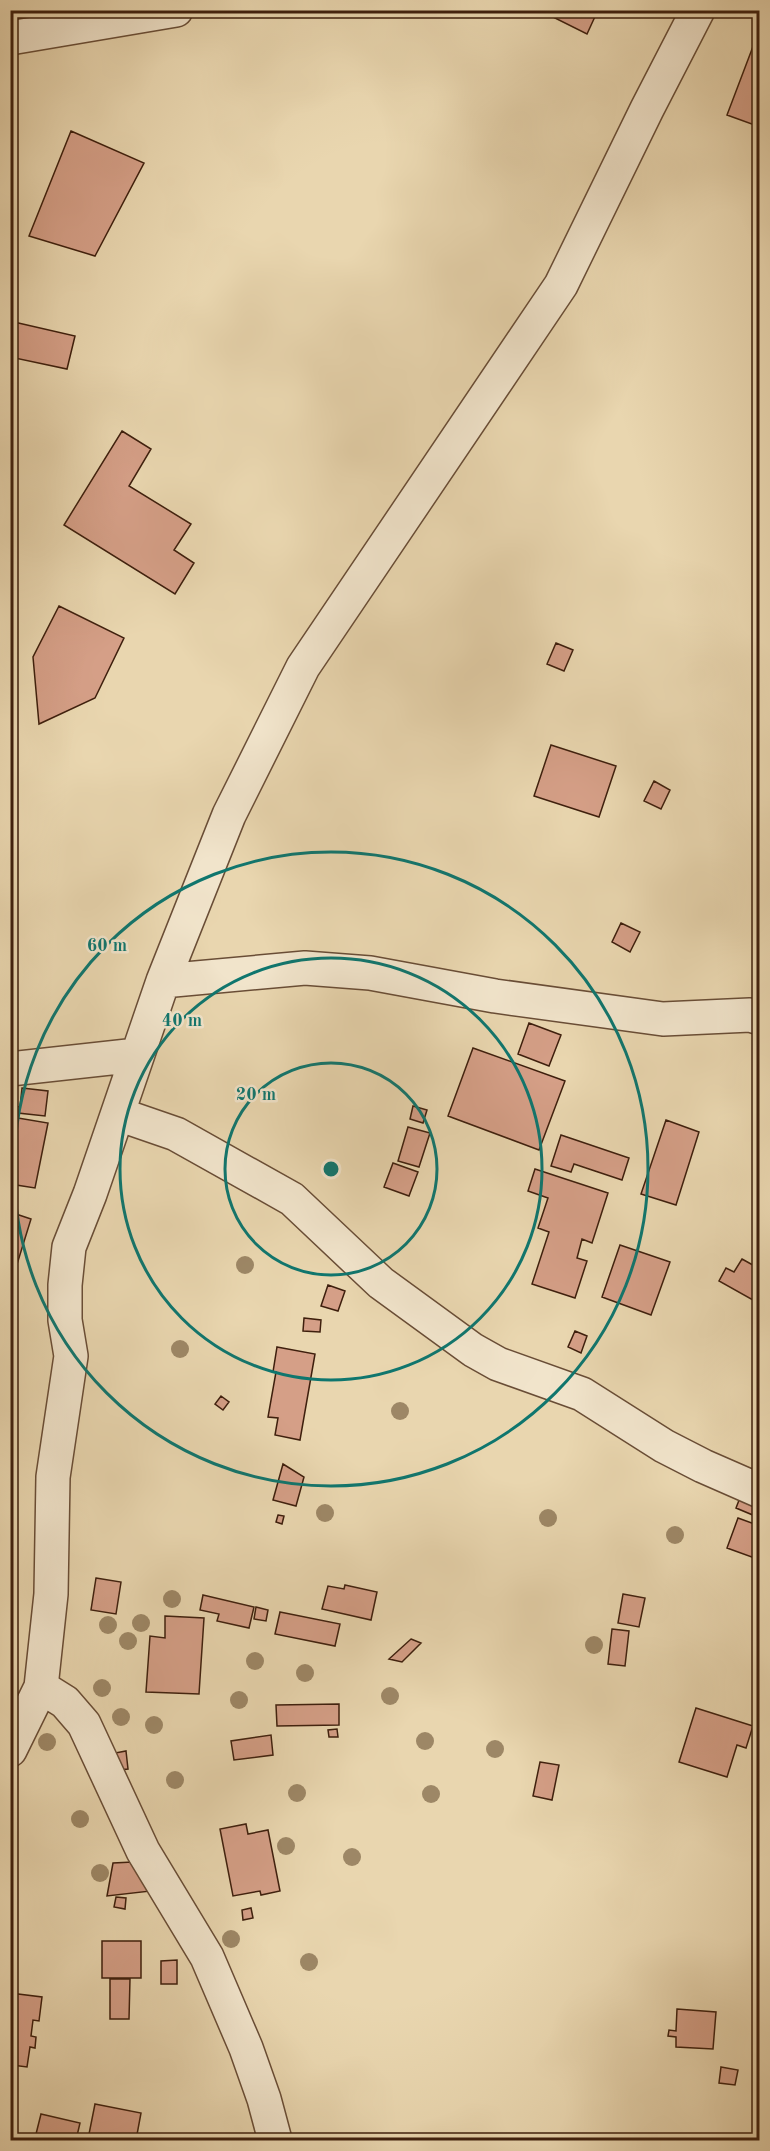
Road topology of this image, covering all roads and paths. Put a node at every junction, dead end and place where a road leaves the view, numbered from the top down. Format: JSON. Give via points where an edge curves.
{"nodes":[{"id":1,"x":176,"y":10,"type":"edge"},
{"id":2,"x":698,"y":10,"type":"edge"},
{"id":3,"x":10,"y":38,"type":"edge"},
{"id":4,"x":163,"y":981,"type":"junction"},
{"id":5,"x":759,"y":1018,"type":"edge"},
{"id":6,"x":137,"y":1055,"type":"junction"},
{"id":7,"x":10,"y":1070,"type":"edge"},
{"id":8,"x":118,"y":1114,"type":"junction"},
{"id":9,"x":759,"y":1491,"type":"edge"},
{"id":10,"x":41,"y":1687,"type":"junction"},
{"id":11,"x":10,"y":1750,"type":"edge"},
{"id":12,"x":275,"y":2140,"type":"edge"}],
"edges":[{"from":1,"to":3,"type":"street"},
{"from":2,"to":4,"type":"street","via":[[561,285],[303,667],[229,815]]},
{"from":4,"to":5,"type":"street","via":[[305,968],[370,973],[495,996],[663,1019],[750,1015]]},
{"from":4,"to":6,"type":"street"},
{"from":6,"to":7,"type":"street"},
{"from":6,"to":8,"type":"street"},
{"from":8,"to":9,"type":"street","via":[[176,1134],[292,1199],[381,1282],[473,1350],[498,1364],[582,1394],[664,1446]]},
{"from":8,"to":10,"type":"street","via":[[69,1247],[65,1320],[71,1356],[53,1477],[51,1594]]},
{"from":10,"to":11,"type":"street"},
{"from":10,"to":12,"type":"street","via":[[65,1702],[84,1724],[143,1851],[207,1957],[246,2048]]}]}
